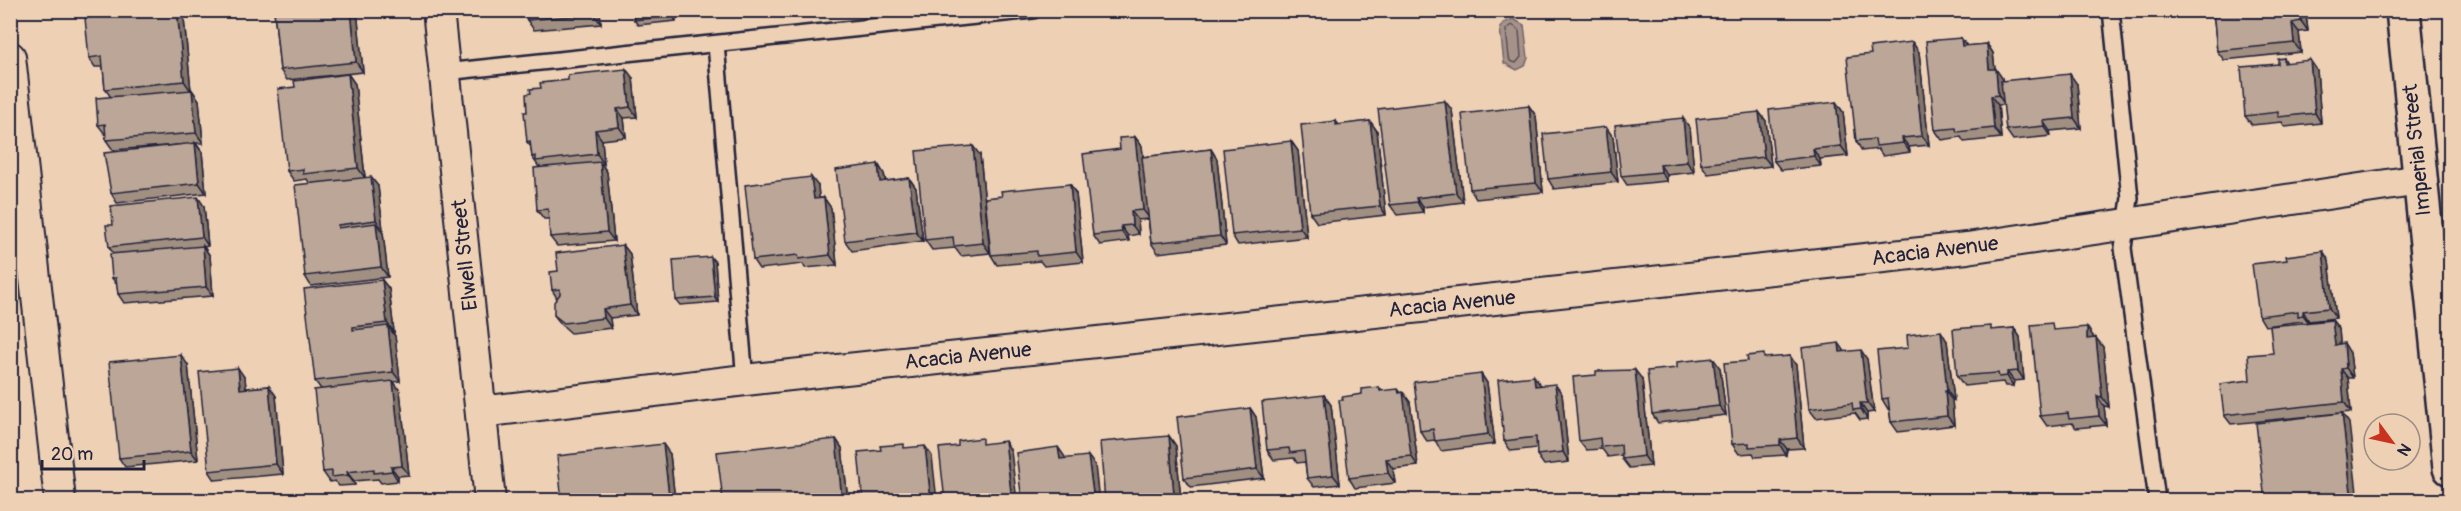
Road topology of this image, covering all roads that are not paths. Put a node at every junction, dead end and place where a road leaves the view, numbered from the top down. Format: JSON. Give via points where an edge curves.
{"nodes":[{"id":1,"x":438,"y":10,"type":"edge"},
{"id":2,"x":1033,"y":10,"type":"edge"},
{"id":3,"x":2111,"y":10,"type":"edge"},
{"id":4,"x":2403,"y":10,"type":"edge"},
{"id":5,"x":716,"y":44,"type":"junction"},
{"id":6,"x":10,"y":57,"type":"edge"},
{"id":7,"x":445,"y":72,"type":"junction"},
{"id":8,"x":2420,"y":180,"type":"junction"},
{"id":9,"x":2126,"y":225,"type":"junction"},
{"id":10,"x":745,"y":381,"type":"junction"},
{"id":11,"x":481,"y":412,"type":"junction"},
{"id":12,"x":2451,"y":468,"type":"edge"},
{"id":13,"x":60,"y":501,"type":"edge"},
{"id":14,"x":490,"y":501,"type":"edge"},
{"id":15,"x":2157,"y":501,"type":"edge"}],
"edges":[{"from":1,"to":7,"type":"street","name":"Elwell Street"},
{"from":2,"to":5,"type":"lane"},
{"from":3,"to":9,"type":"lane","via":[[2130,198]]},
{"from":4,"to":8,"type":"street","name":"Imperial Street"},
{"from":5,"to":7,"type":"lane"},
{"from":5,"to":10,"type":"lane"},
{"from":6,"to":13,"type":"street"},
{"from":7,"to":11,"type":"street","name":"Elwell Street"},
{"from":8,"to":9,"type":"street","name":"Acacia Avenue"},
{"from":8,"to":12,"type":"street","name":"Imperial Street"},
{"from":9,"to":10,"type":"street","name":"Acacia Avenue","via":[[1966,249]]},
{"from":9,"to":15,"type":"lane","via":[[2123,248]]},
{"from":10,"to":11,"type":"street","name":"Acacia Avenue"},
{"from":11,"to":14,"type":"street","name":"Elwell Street"}]}
